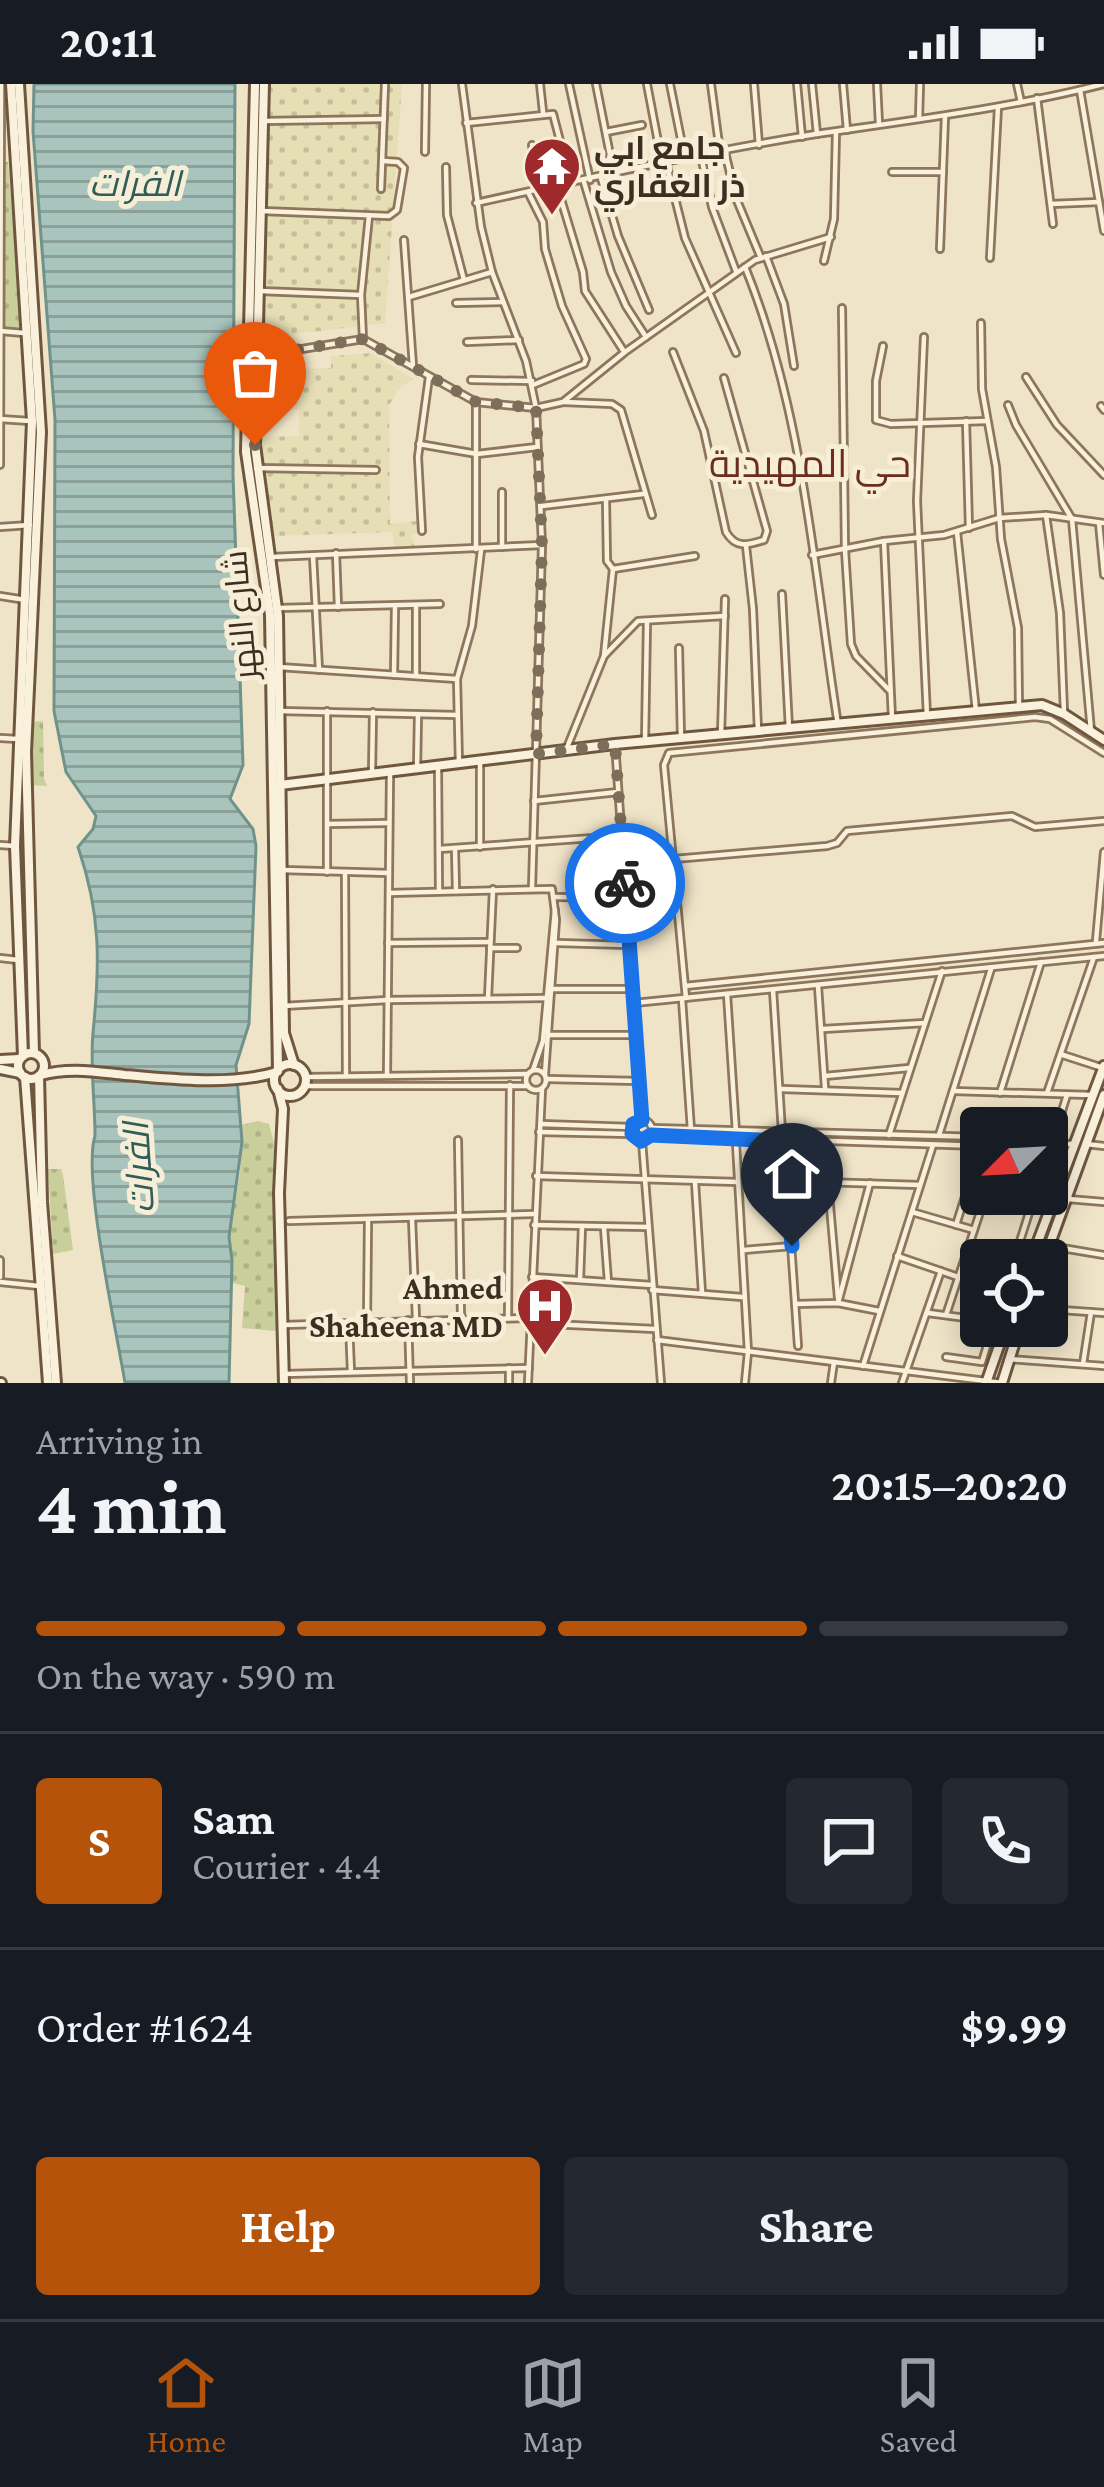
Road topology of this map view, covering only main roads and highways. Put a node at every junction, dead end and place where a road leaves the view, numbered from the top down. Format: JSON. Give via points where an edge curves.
{"nodes":[{"id":1,"x":15,"y":84,"type":"edge"},
{"id":2,"x":260,"y":84,"type":"edge"},
{"id":3,"x":17,"y":133,"type":"junction"},
{"id":4,"x":257,"y":255,"type":"junction"},
{"id":5,"x":31,"y":566,"type":"junction"},
{"id":6,"x":274,"y":639,"type":"junction"},
{"id":7,"x":1104,"y":740,"type":"edge"},
{"id":8,"x":280,"y":785,"type":"junction"},
{"id":9,"x":16,"y":893,"type":"junction"},
{"id":10,"x":28,"y":894,"type":"junction"},
{"id":11,"x":278,"y":910,"type":"junction"},
{"id":12,"x":30,"y":1056,"type":"junction"},
{"id":13,"x":0,"y":1064,"type":"edge"},
{"id":14,"x":294,"y":1065,"type":"junction"},
{"id":15,"x":1104,"y":1067,"type":"edge"},
{"id":16,"x":75,"y":1069,"type":"junction"},
{"id":17,"x":277,"y":1071,"type":"junction"},
{"id":18,"x":23,"y":1075,"type":"junction"},
{"id":19,"x":40,"y":1076,"type":"junction"},
{"id":20,"x":248,"y":1078,"type":"junction"},
{"id":21,"x":277,"y":1089,"type":"junction"},
{"id":22,"x":297,"y":1094,"type":"junction"},
{"id":23,"x":1099,"y":1095,"type":"edge"},
{"id":24,"x":283,"y":1109,"type":"junction"},
{"id":25,"x":1080,"y":1144,"type":"junction"},
{"id":26,"x":37,"y":1202,"type":"junction"},
{"id":27,"x":1040,"y":1239,"type":"edge"},
{"id":28,"x":1052,"y":1239,"type":"edge"},
{"id":29,"x":998,"y":1347,"type":"edge"},
{"id":30,"x":1013,"y":1347,"type":"edge"},
{"id":31,"x":284,"y":1378,"type":"edge"},
{"id":32,"x":986,"y":1382,"type":"edge"},
{"id":33,"x":52,"y":1383,"type":"edge"},
{"id":34,"x":1002,"y":1383,"type":"edge"}],
"edges":[{"from":1,"to":3,"type":"main road"},
{"from":2,"to":4,"type":"main road","name":"شارع النهر"},
{"from":2,"to":4,"type":"main road","name":"شارع النهر"},
{"from":3,"to":5,"type":"main road"},
{"from":3,"to":5,"type":"main road","via":[[40,410]]},
{"from":4,"to":6,"type":"main road","name":"شارع النهر","via":[[256,468],[278,608]]},
{"from":4,"to":6,"type":"main road","name":"شارع النهر","via":[[246,452]]},
{"from":5,"to":9,"type":"main road","via":[[17,739]]},
{"from":5,"to":10,"type":"main road"},
{"from":6,"to":8,"type":"main road","name":"شارع النهر"},
{"from":6,"to":11,"type":"main road","name":"شارع النهر"},
{"from":7,"to":8,"type":"main road","via":[[1049,706],[1019,707]]},
{"from":8,"to":11,"type":"main road","name":"شارع النهر"},
{"from":9,"to":10,"type":"main road"},
{"from":9,"to":12,"type":"main road"},
{"from":10,"to":12,"type":"main road"},
{"from":11,"to":14,"type":"main road","name":"شارع النهر","via":[[284,1039]]},
{"from":11,"to":17,"type":"main road","name":"شارع النهر"},
{"from":12,"to":13,"type":"main road"},
{"from":12,"to":16,"type":"main road"},
{"from":12,"to":18,"type":"main road"},
{"from":12,"to":19,"type":"main road","via":[[44,1068]]},
{"from":13,"to":18,"type":"main road"},
{"from":14,"to":17,"type":"main road"},
{"from":14,"to":22,"type":"main road","via":[[305,1082]]},
{"from":15,"to":23,"type":"main road"},
{"from":16,"to":19,"type":"main road"},
{"from":16,"to":20,"type":"main road"},
{"from":17,"to":20,"type":"main road"},
{"from":17,"to":21,"type":"main road"},
{"from":18,"to":19,"type":"main road"},
{"from":18,"to":26,"type":"main road"},
{"from":19,"to":26,"type":"main road"},
{"from":20,"to":21,"type":"main road"},
{"from":21,"to":22,"type":"main road"},
{"from":21,"to":24,"type":"main road"},
{"from":22,"to":24,"type":"main road"},
{"from":23,"to":25,"type":"main road"},
{"from":23,"to":25,"type":"main road"},
{"from":24,"to":31,"type":"main road"},
{"from":25,"to":27,"type":"main road"},
{"from":25,"to":28,"type":"main road"},
{"from":26,"to":33,"type":"main road"},
{"from":26,"to":33,"type":"main road"},
{"from":29,"to":32,"type":"main road"},
{"from":30,"to":34,"type":"main road"}]}
